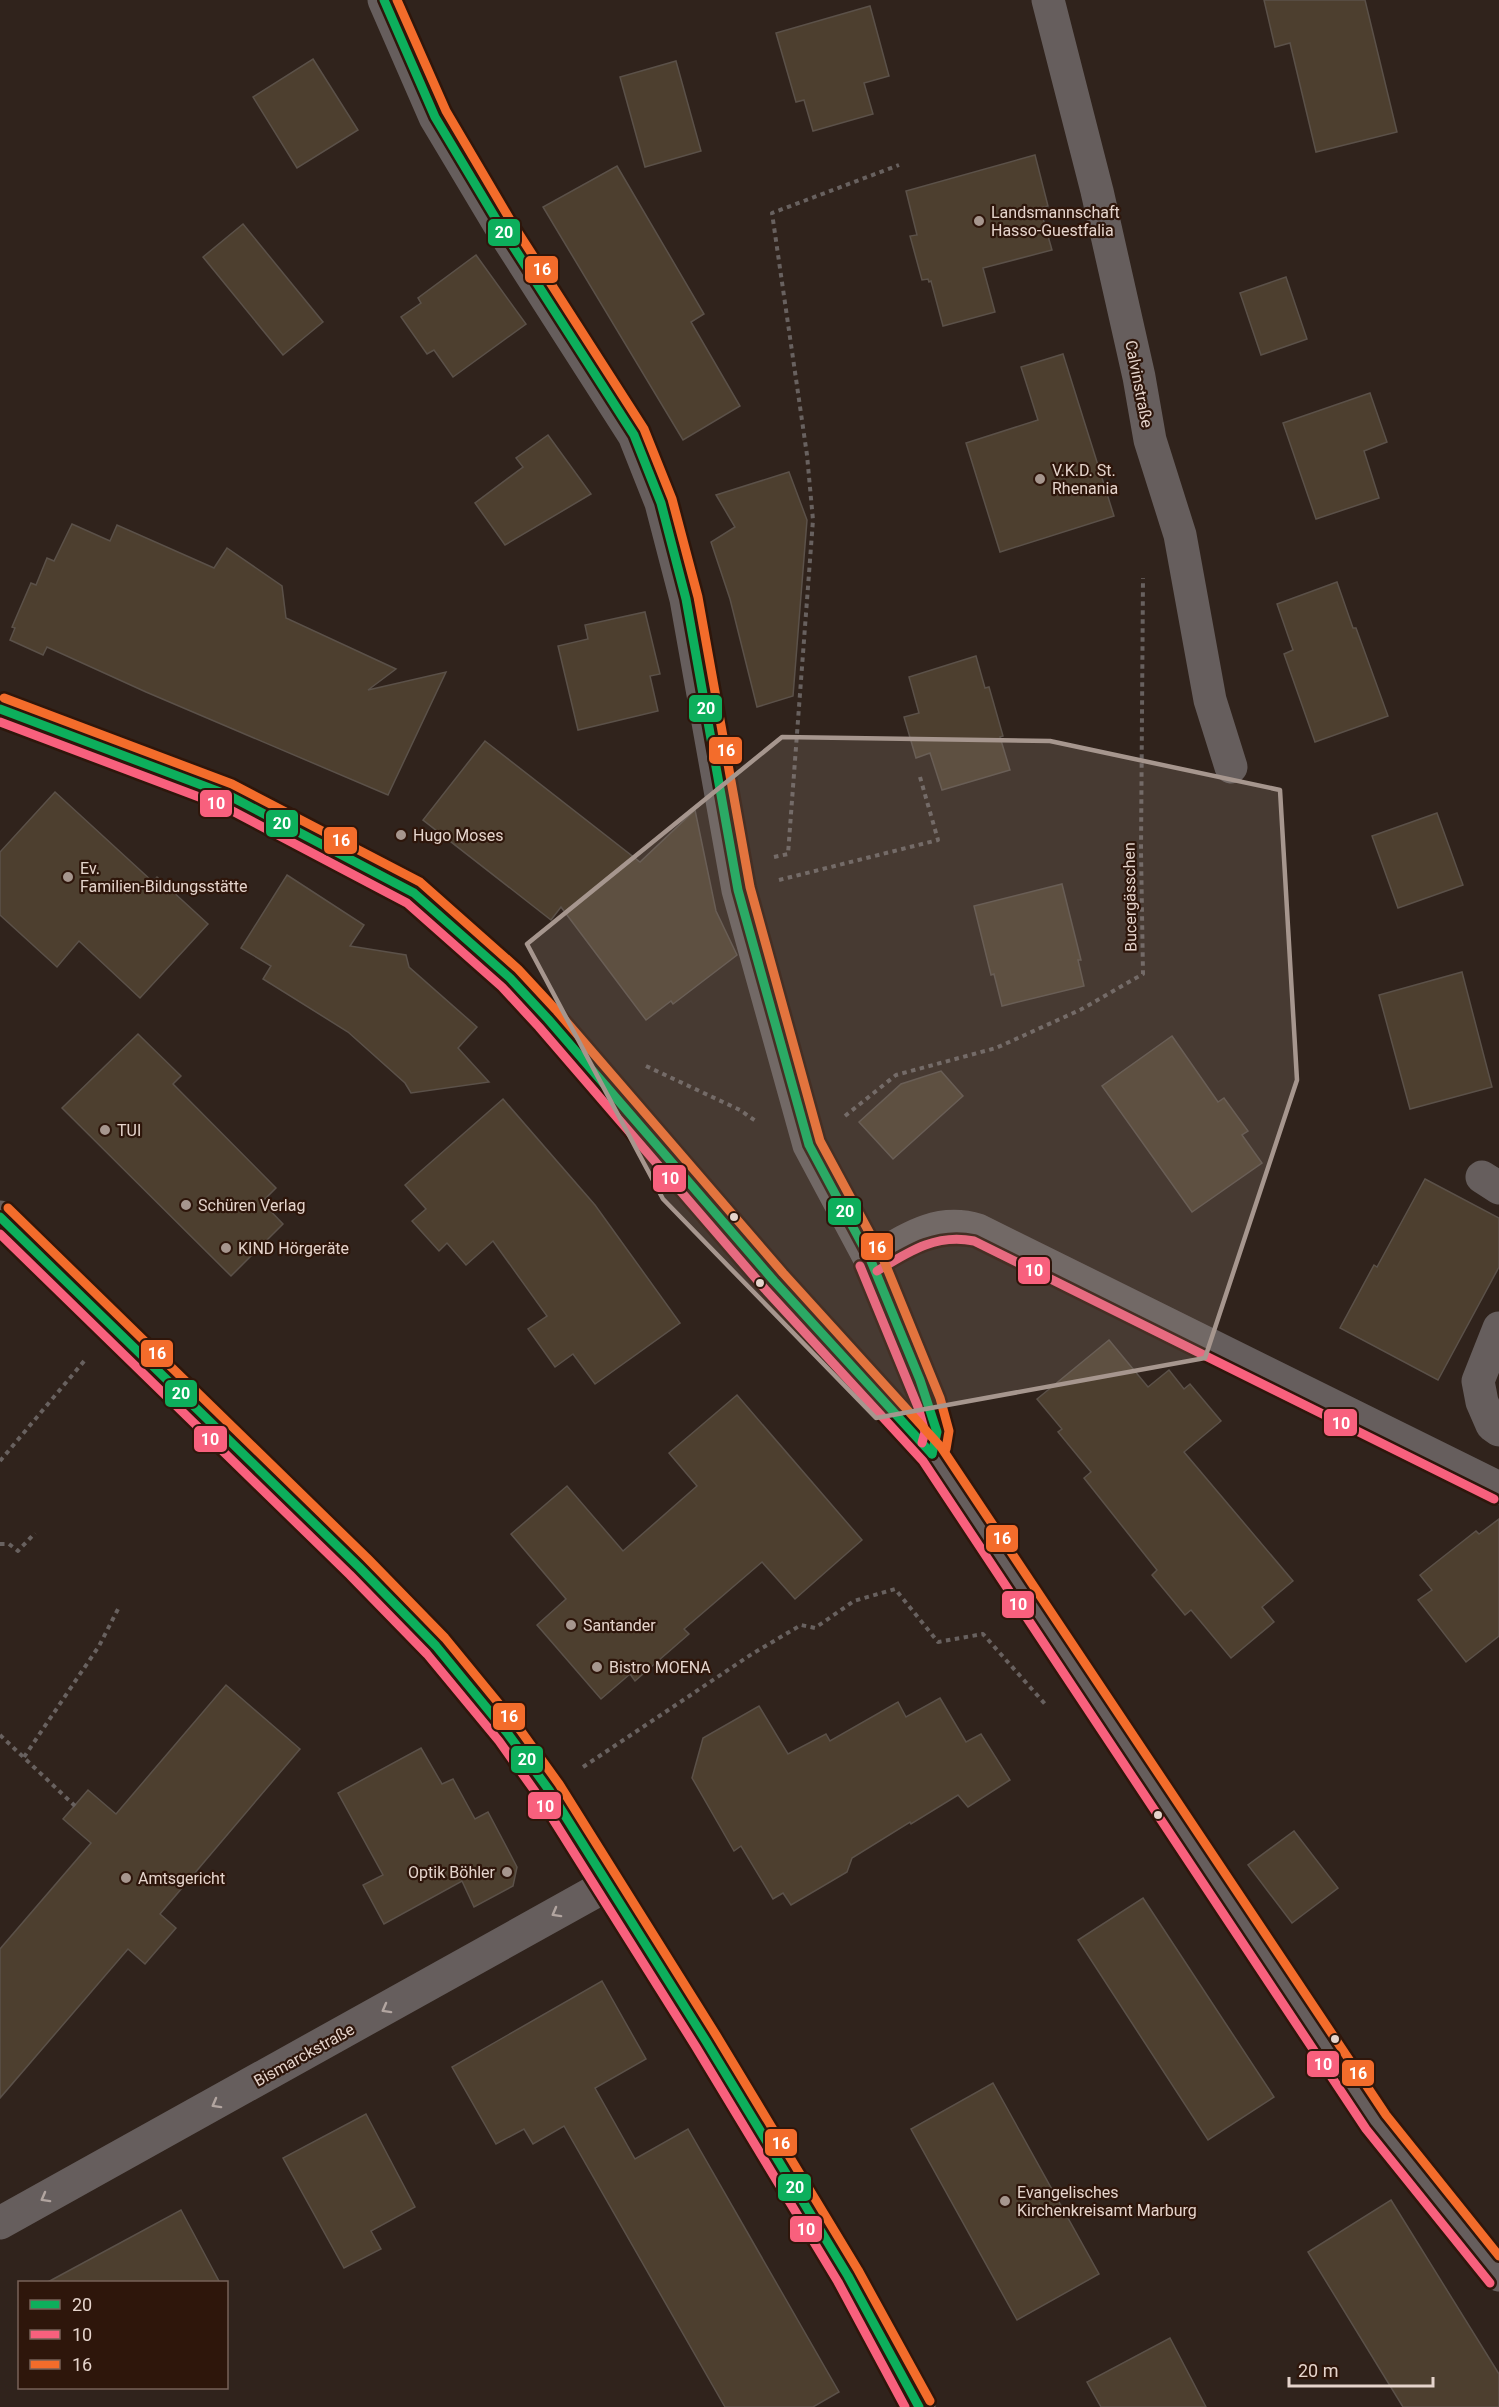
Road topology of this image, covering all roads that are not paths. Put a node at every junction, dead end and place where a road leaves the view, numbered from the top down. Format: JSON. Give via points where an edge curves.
{"nodes":[{"id":1,"x":384,"y":0,"type":"edge"},
{"id":2,"x":1048,"y":0,"type":"edge"},
{"id":3,"x":0,"y":709,"type":"edge"},
{"id":4,"x":1231,"y":767,"type":"dead end"},
{"id":5,"x":0,"y":1217,"type":"edge"},
{"id":6,"x":871,"y":1261,"type":"junction"},
{"id":7,"x":1499,"y":1328,"type":"edge"},
{"id":8,"x":1499,"y":1430,"type":"edge"},
{"id":9,"x":932,"y":1454,"type":"junction"},
{"id":10,"x":1499,"y":1488,"type":"edge"},
{"id":11,"x":607,"y":1885,"type":"junction"},
{"id":12,"x":0,"y":2223,"type":"edge"},
{"id":13,"x":1499,"y":2275,"type":"edge"},
{"id":14,"x":919,"y":2407,"type":"edge"}],
"edges":[{"from":1,"to":6,"type":"street","via":[[435,117],[634,435],[661,503],[686,599],[738,890],[809,1145]]},
{"from":2,"to":4,"type":"street","name":"Calvinstraße","via":[[1100,202],[1150,440],[1180,535],[1209,700]]},
{"from":3,"to":9,"type":"street","via":[[228,795],[414,893],[510,978],[548,1019],[774,1281]]},
{"from":5,"to":11,"type":"main road","via":[[436,1646],[549,1790]]},
{"from":6,"to":9,"type":"street","via":[[929,1403],[937,1432]]},
{"from":6,"to":10,"type":"street","via":[[932,1229],[949,1225],[978,1230]]},
{"from":7,"to":8,"type":"street","via":[[1478,1381],[1482,1402],[1492,1425]]},
{"from":9,"to":13,"type":"street","via":[[1376,2122]]},
{"from":11,"to":12,"type":"street","name":"Bismarckstraße","one_way":true},
{"from":11,"to":14,"type":"main road","via":[[848,2276]]}]}
